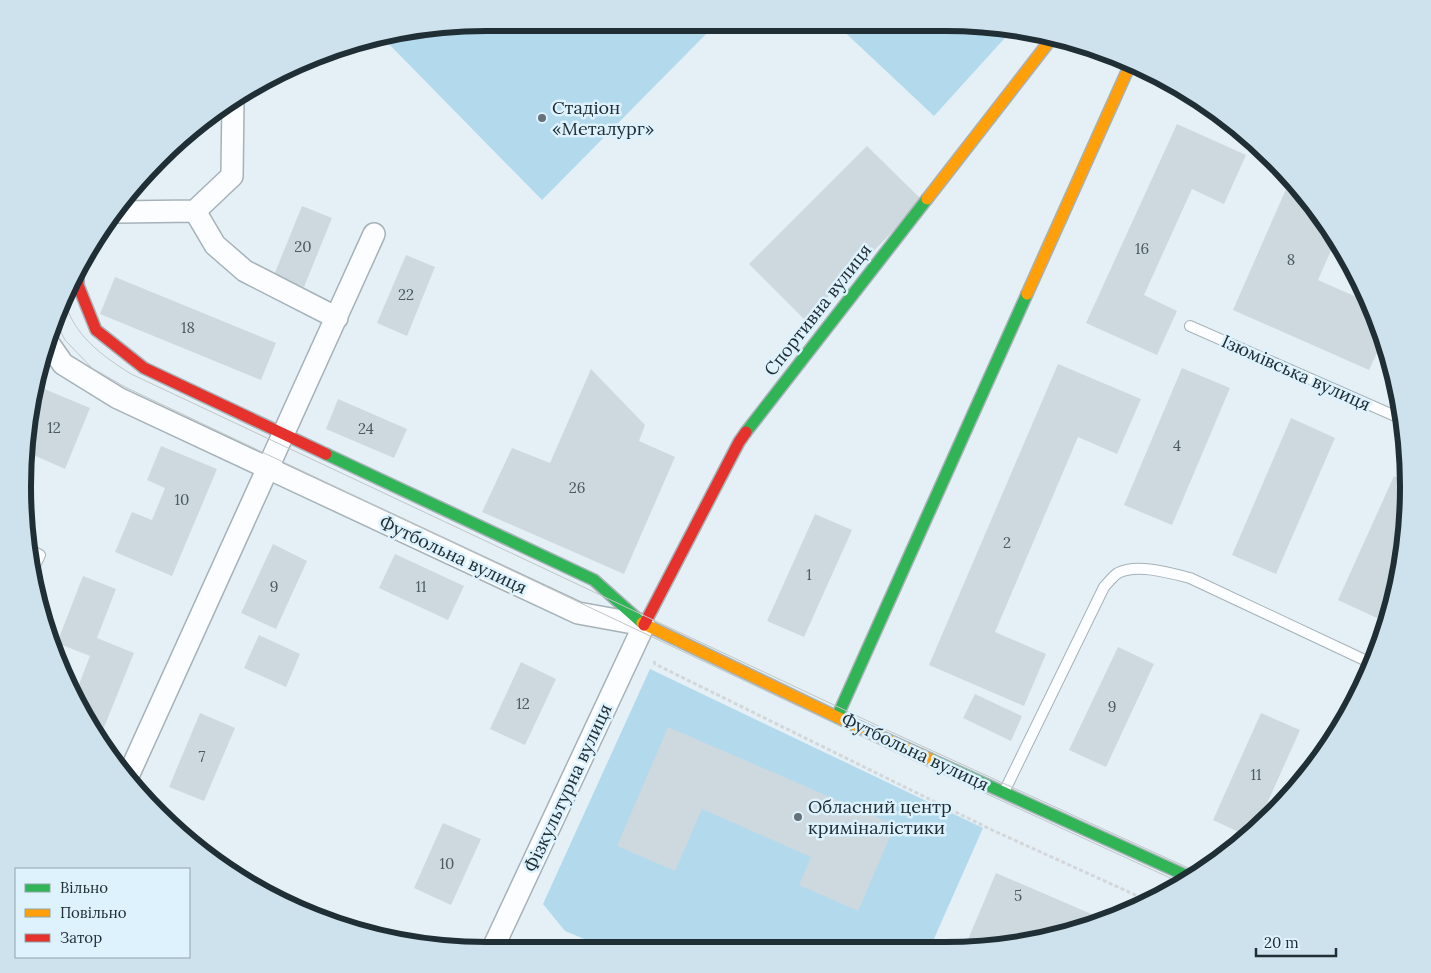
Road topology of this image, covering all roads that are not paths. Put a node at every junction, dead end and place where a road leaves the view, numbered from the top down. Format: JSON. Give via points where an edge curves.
{"nodes":[{"id":1,"x":1048,"y":44,"type":"edge"},
{"id":2,"x":1128,"y":70,"type":"edge"},
{"id":3,"x":233,"y":109,"type":"edge"},
{"id":4,"x":195,"y":211,"type":"junction"},
{"id":5,"x":123,"y":212,"type":"edge"},
{"id":6,"x":374,"y":234,"type":"dead end"},
{"id":7,"x":78,"y":285,"type":"edge"},
{"id":8,"x":336,"y":318,"type":"junction"},
{"id":9,"x":1190,"y":326,"type":"dead end"},
{"id":10,"x":52,"y":350,"type":"edge"},
{"id":11,"x":1394,"y":415,"type":"edge"},
{"id":12,"x":284,"y":434,"type":"junction"},
{"id":13,"x":268,"y":468,"type":"junction"},
{"id":14,"x":644,"y":625,"type":"junction"},
{"id":15,"x":1365,"y":660,"type":"edge"},
{"id":16,"x":837,"y":717,"type":"junction"},
{"id":17,"x":131,"y":771,"type":"edge"},
{"id":18,"x":1004,"y":793,"type":"junction"},
{"id":19,"x":1183,"y":874,"type":"edge"},
{"id":20,"x":496,"y":942,"type":"edge"}],
"edges":[{"from":1,"to":14,"type":"street","name":"Спортивна вулиця","via":[[739,442]]},
{"from":2,"to":16,"type":"street"},
{"from":3,"to":4,"type":"street","via":[[232,176]]},
{"from":4,"to":5,"type":"street"},
{"from":4,"to":8,"type":"street","via":[[215,245],[246,271]]},
{"from":6,"to":8,"type":"street"},
{"from":7,"to":12,"type":"street","name":"Футбольна вулиця","via":[[96,330],[144,368]]},
{"from":8,"to":12,"type":"street"},
{"from":9,"to":11,"type":"lane","name":"Ізюмівська вулиця"},
{"from":10,"to":13,"type":"street","name":"Футбольна вулиця","via":[[63,364],[118,398]]},
{"from":12,"to":13,"type":"street"},
{"from":12,"to":14,"type":"street","name":"Футбольна вулиця","via":[[594,580]]},
{"from":13,"to":14,"type":"street","name":"Футбольна вулиця","via":[[578,613]]},
{"from":13,"to":17,"type":"street"},
{"from":14,"to":16,"type":"street","name":"Футбольна вулиця"},
{"from":14,"to":20,"type":"street","name":"Фізкультурна вулиця"},
{"from":15,"to":18,"type":"lane","via":[[1190,578],[1137,568],[1118,573],[1104,587]]},
{"from":16,"to":18,"type":"street","name":"Футбольна вулиця"},
{"from":18,"to":19,"type":"street","name":"Футбольна вулиця"}]}
